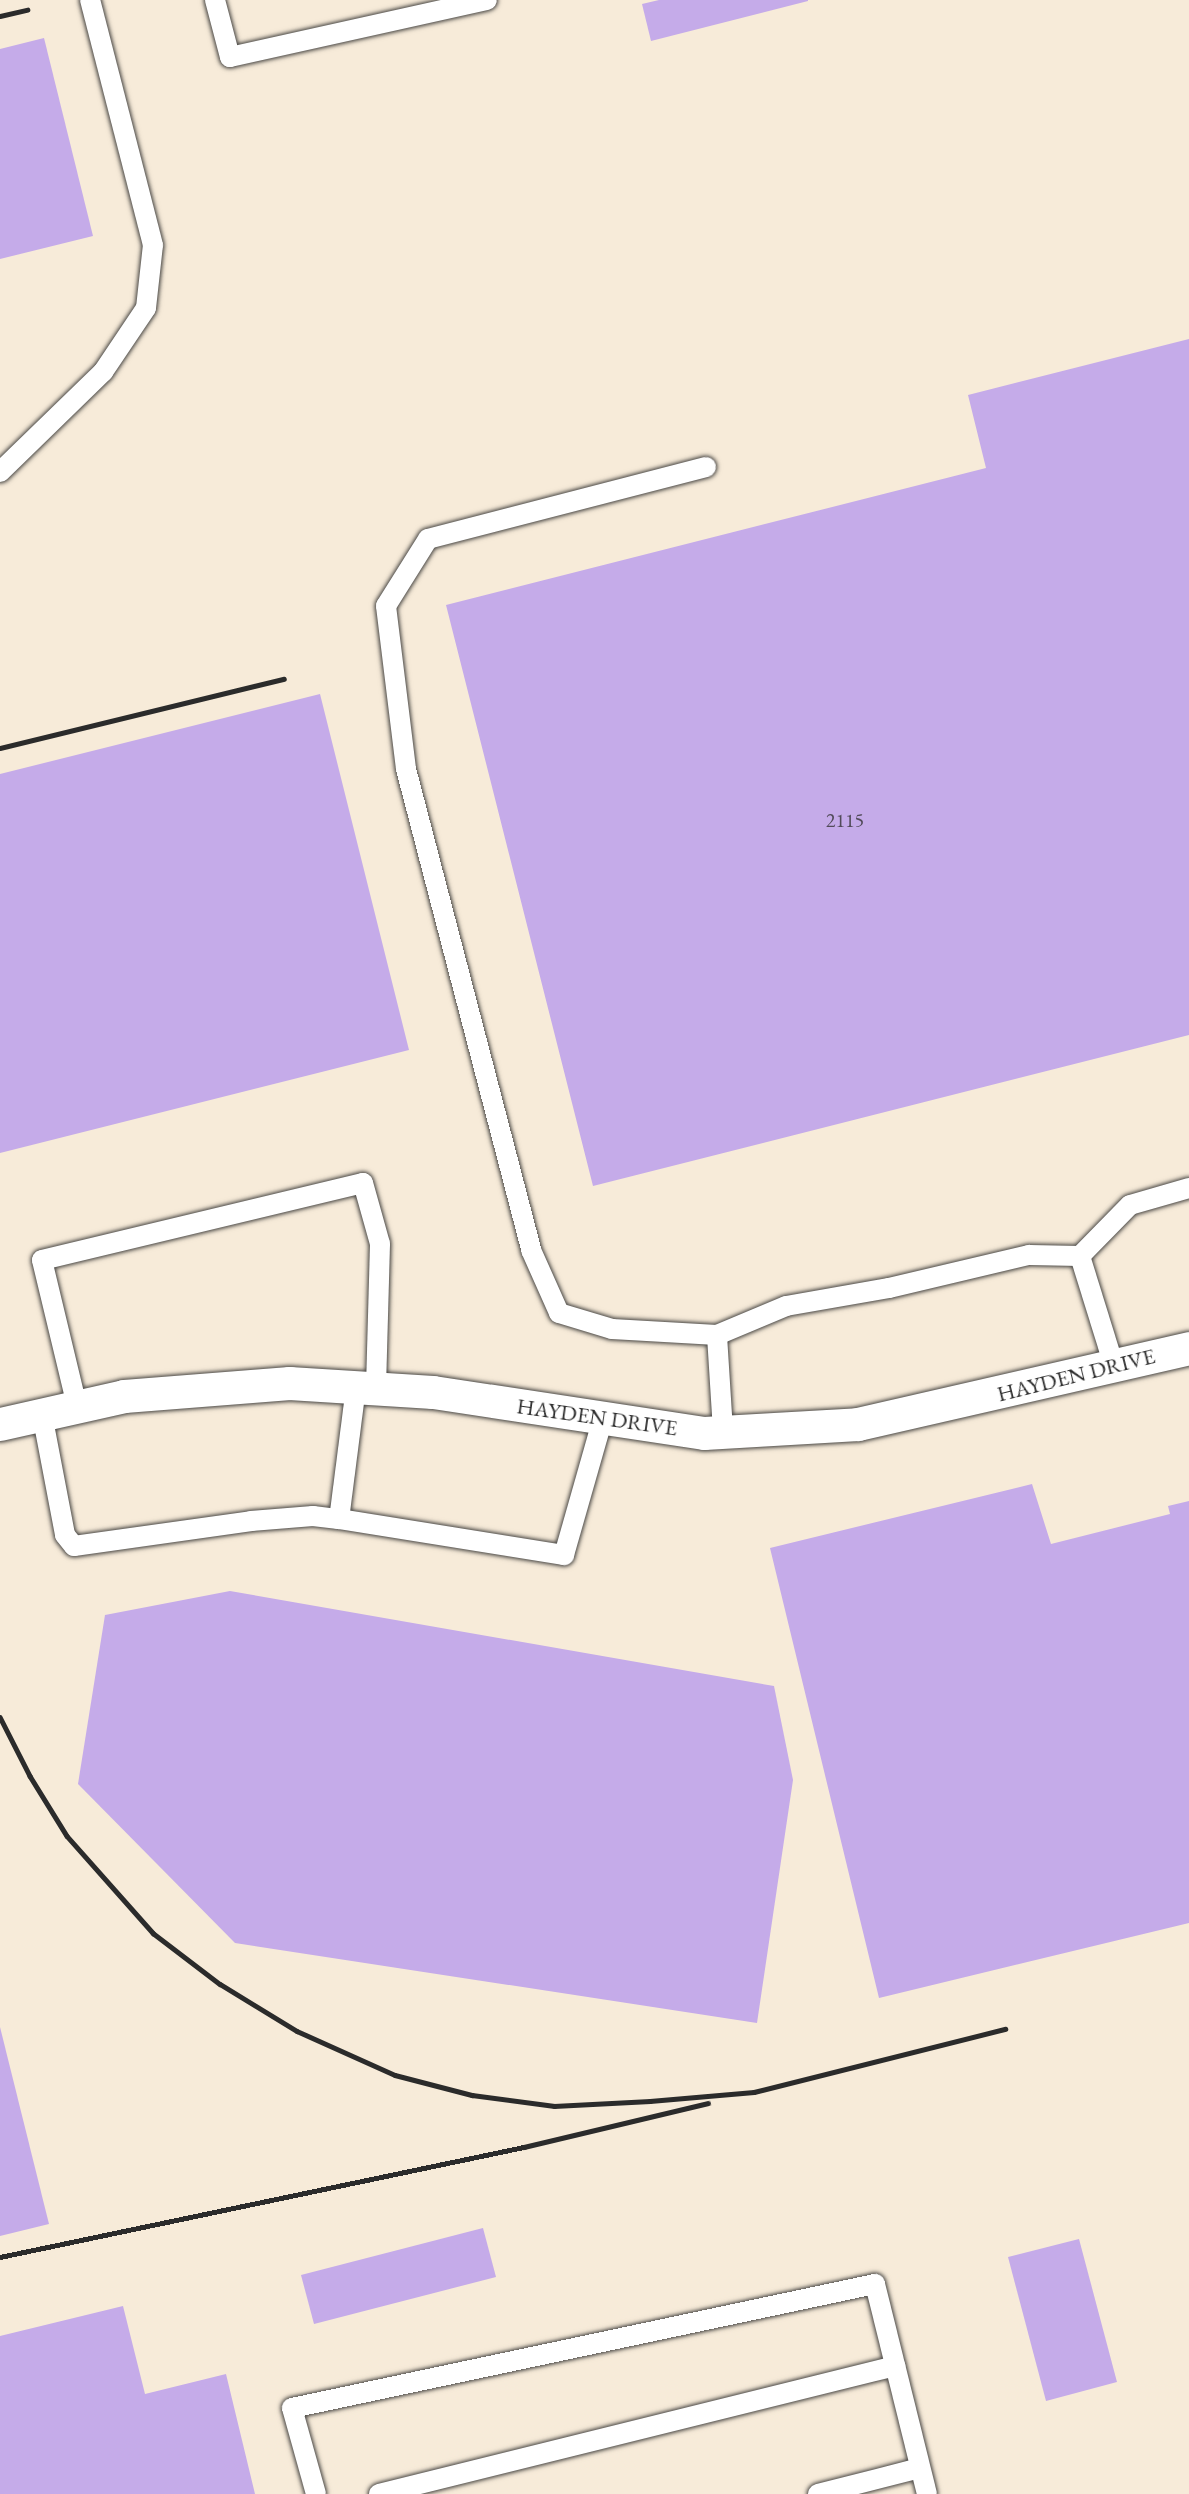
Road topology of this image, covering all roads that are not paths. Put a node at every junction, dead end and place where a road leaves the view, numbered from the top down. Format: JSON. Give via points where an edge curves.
{"nodes":[{"id":1,"x":90,"y":0,"type":"edge"},
{"id":2,"x":215,"y":0,"type":"edge"},
{"id":3,"x":487,"y":0,"type":"edge"},
{"id":4,"x":706,"y":467,"type":"dead end"},
{"id":5,"x":0,"y":472,"type":"edge"},
{"id":6,"x":1189,"y":1188,"type":"edge"},
{"id":7,"x":1080,"y":1256,"type":"junction"},
{"id":8,"x":717,"y":1335,"type":"junction"},
{"id":9,"x":1189,"y":1348,"type":"edge"},
{"id":10,"x":1113,"y":1366,"type":"junction"},
{"id":11,"x":366,"y":1388,"type":"junction"},
{"id":12,"x":77,"y":1406,"type":"junction"},
{"id":13,"x":42,"y":1414,"type":"junction"},
{"id":14,"x":603,"y":1418,"type":"junction"},
{"id":15,"x":0,"y":1424,"type":"edge"},
{"id":16,"x":723,"y":1431,"type":"junction"},
{"id":17,"x":339,"y":1519,"type":"junction"},
{"id":18,"x":895,"y":2366,"type":"junction"},
{"id":19,"x":920,"y":2468,"type":"junction"},
{"id":20,"x":316,"y":2494,"type":"edge"},
{"id":21,"x":379,"y":2494,"type":"edge"},
{"id":22,"x":818,"y":2494,"type":"edge"},
{"id":23,"x":927,"y":2494,"type":"edge"}],
"edges":[{"from":1,"to":5,"type":"lane","via":[[153,244],[146,308],[103,372]]},
{"from":2,"to":3,"type":"lane","via":[[230,57]]},
{"from":4,"to":8,"type":"lane","via":[[428,539],[386,606],[406,769],[531,1250],[558,1313],[612,1329]]},
{"from":6,"to":7,"type":"lane","via":[[1130,1205]]},
{"from":7,"to":8,"type":"lane","via":[[1029,1255],[889,1288],[786,1306]]},
{"from":7,"to":10,"type":"lane"},
{"from":8,"to":16,"type":"lane"},
{"from":9,"to":10,"type":"street","name":"HAYDEN DRIVE"},
{"from":10,"to":16,"type":"street","name":"HAYDEN DRIVE","via":[[858,1424]]},
{"from":11,"to":12,"type":"street","name":"HAYDEN DRIVE","via":[[289,1383],[124,1396]]},
{"from":11,"to":12,"type":"lane","via":[[380,1244],[363,1183],[42,1260]]},
{"from":11,"to":14,"type":"street","name":"HAYDEN DRIVE","via":[[433,1392]]},
{"from":11,"to":17,"type":"lane"},
{"from":12,"to":13,"type":"street","name":"HAYDEN DRIVE"},
{"from":13,"to":15,"type":"street","name":"HAYDEN DRIVE"},
{"from":13,"to":17,"type":"lane","via":[[65,1535],[74,1546],[251,1521],[313,1516]]},
{"from":14,"to":16,"type":"street","name":"HAYDEN DRIVE","via":[[704,1432]]},
{"from":14,"to":17,"type":"lane","via":[[564,1555]]},
{"from":18,"to":19,"type":"lane"},
{"from":18,"to":20,"type":"lane","via":[[875,2284],[292,2408]]},
{"from":18,"to":21,"type":"lane"},
{"from":19,"to":22,"type":"lane"},
{"from":19,"to":23,"type":"lane"}]}
